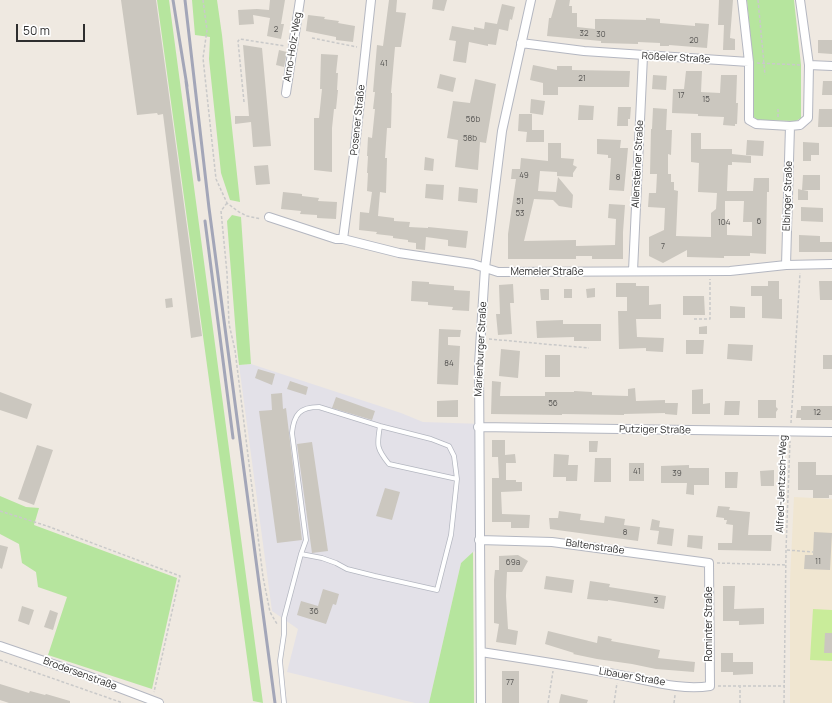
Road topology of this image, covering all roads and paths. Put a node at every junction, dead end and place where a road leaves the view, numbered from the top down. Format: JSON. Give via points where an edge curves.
{"nodes":[{"id":1,"x":203,"y":0,"type":"edge"},
{"id":2,"x":300,"y":0,"type":"edge"},
{"id":3,"x":371,"y":0,"type":"edge"},
{"id":4,"x":531,"y":0,"type":"edge"},
{"id":5,"x":742,"y":0,"type":"edge"},
{"id":6,"x":758,"y":0,"type":"edge"},
{"id":7,"x":800,"y":0,"type":"edge"},
{"id":8,"x":312,"y":38,"type":"dead end"},
{"id":9,"x":521,"y":43,"type":"junction"},
{"id":10,"x":293,"y":47,"type":"junction"},
{"id":11,"x":366,"y":49,"type":"junction"},
{"id":12,"x":643,"y":56,"type":"junction"},
{"id":13,"x":748,"y":62,"type":"junction"},
{"id":14,"x":765,"y":63,"type":"junction"},
{"id":15,"x":808,"y":65,"type":"junction"},
{"id":16,"x":832,"y":66,"type":"edge"},
{"id":17,"x":765,"y":75,"type":"dead end"},
{"id":18,"x":286,"y":93,"type":"dead end"},
{"id":19,"x":244,"y":102,"type":"dead end"},
{"id":20,"x":790,"y":126,"type":"junction"},
{"id":21,"x":227,"y":203,"type":"junction"},
{"id":22,"x":270,"y":217,"type":"joint"},
{"id":23,"x":344,"y":240,"type":"junction"},
{"id":24,"x":832,"y":264,"type":"edge"},
{"id":25,"x":800,"y":265,"type":"junction"},
{"id":26,"x":786,"y":266,"type":"junction"},
{"id":27,"x":486,"y":268,"type":"junction"},
{"id":28,"x":633,"y":271,"type":"junction"},
{"id":29,"x":710,"y":271,"type":"junction"},
{"id":30,"x":694,"y":319,"type":"dead end"},
{"id":31,"x":481,"y":338,"type":"junction"},
{"id":32,"x":589,"y":348,"type":"dead end"},
{"id":33,"x":380,"y":426,"type":"junction"},
{"id":34,"x":478,"y":427,"type":"junction"},
{"id":35,"x":790,"y":432,"type":"junction"},
{"id":36,"x":832,"y":432,"type":"edge"},
{"id":37,"x":457,"y":479,"type":"junction"},
{"id":38,"x":0,"y":511,"type":"edge"},
{"id":39,"x":479,"y":540,"type":"junction"},
{"id":40,"x":786,"y":550,"type":"junction"},
{"id":41,"x":813,"y":552,"type":"dead end"},
{"id":42,"x":300,"y":554,"type":"junction"},
{"id":43,"x":709,"y":563,"type":"junction"},
{"id":44,"x":787,"y":565,"type":"junction"},
{"id":45,"x":284,"y":634,"type":"junction"},
{"id":46,"x":0,"y":646,"type":"edge"},
{"id":47,"x":481,"y":652,"type":"junction"},
{"id":48,"x":0,"y":660,"type":"edge"},
{"id":49,"x":554,"y":664,"type":"junction"},
{"id":50,"x":619,"y":674,"type":"junction"},
{"id":51,"x":710,"y":686,"type":"junction"},
{"id":52,"x":784,"y":686,"type":"junction"},
{"id":53,"x":740,"y":687,"type":"junction"},
{"id":54,"x":156,"y":702,"type":"edge"},
{"id":55,"x":123,"y":703,"type":"edge"},
{"id":56,"x":284,"y":703,"type":"edge"},
{"id":57,"x":481,"y":703,"type":"edge"},
{"id":58,"x":548,"y":703,"type":"edge"},
{"id":59,"x":614,"y":703,"type":"edge"},
{"id":60,"x":740,"y":703,"type":"edge"},
{"id":61,"x":784,"y":703,"type":"edge"}],
"edges":[{"from":1,"to":21,"type":"path","via":[[207,30],[203,58],[216,178]]},
{"from":2,"to":10,"type":"street","name":"Arno-Holz-Weg"},
{"from":3,"to":11,"type":"street","name":"Posener Straße"},
{"from":4,"to":9,"type":"street","name":"Marienburger Straße"},
{"from":5,"to":13,"type":"street"},
{"from":6,"to":14,"type":"path"},
{"from":7,"to":15,"type":"street"},
{"from":8,"to":11,"type":"path"},
{"from":9,"to":12,"type":"street","name":"Rößeler Straße"},
{"from":9,"to":27,"type":"street","name":"Marienburger Straße","via":[[502,131]]},
{"from":10,"to":18,"type":"street","name":"Arno-Holz-Weg"},
{"from":10,"to":19,"type":"path","via":[[240,38],[238,41]]},
{"from":11,"to":23,"type":"street","name":"Posener Straße"},
{"from":12,"to":13,"type":"street","name":"Rößeler Straße"},
{"from":12,"to":28,"type":"street","name":"Allensteiner Straße"},
{"from":13,"to":14,"type":"path"},
{"from":13,"to":20,"type":"street","via":[[749,120],[756,124]]},
{"from":14,"to":15,"type":"path"},
{"from":14,"to":17,"type":"path"},
{"from":15,"to":16,"type":"street"},
{"from":15,"to":20,"type":"street","via":[[808,118],[800,125]]},
{"from":20,"to":26,"type":"street","name":"Elbinger Straße"},
{"from":21,"to":22,"type":"path","via":[[247,216],[264,220]]},
{"from":21,"to":45,"type":"path","via":[[221,211],[229,324],[236,350],[263,577],[270,612]]},
{"from":22,"to":23,"type":"street","name":"Memeler Straße"},
{"from":23,"to":27,"type":"street","name":"Memeler Straße","via":[[399,253]]},
{"from":24,"to":25,"type":"street","name":"Memeler Straße"},
{"from":25,"to":26,"type":"street","name":"Memeler Straße"},
{"from":25,"to":35,"type":"path","name":"Alfred-Jentzsch-Weg"},
{"from":26,"to":29,"type":"street","name":"Memeler Straße"},
{"from":27,"to":28,"type":"street","name":"Memeler Straße","via":[[498,272]]},
{"from":27,"to":31,"type":"street","name":"Marienburger Straße"},
{"from":28,"to":29,"type":"street","name":"Memeler Straße"},
{"from":29,"to":30,"type":"path","via":[[710,319]]},
{"from":31,"to":32,"type":"path"},
{"from":31,"to":34,"type":"street","name":"Marienburger Straße"},
{"from":33,"to":37,"type":"lane","via":[[449,446],[454,456]]},
{"from":33,"to":37,"type":"lane","via":[[377,445],[389,464]]},
{"from":33,"to":42,"type":"lane","via":[[319,407],[301,410],[296,416],[292,433],[306,533]]},
{"from":34,"to":35,"type":"street","name":"Putziger Straße"},
{"from":34,"to":39,"type":"street","name":"Marienburger Straße"},
{"from":35,"to":36,"type":"street","name":"Putziger Straße"},
{"from":35,"to":40,"type":"path","name":"Alfred-Jentzsch-Weg"},
{"from":37,"to":42,"type":"lane","via":[[451,535],[437,590],[347,569],[322,558]]},
{"from":38,"to":54,"type":"path","via":[[180,576]]},
{"from":39,"to":43,"type":"street","name":"Baltenstraße","via":[[552,542]]},
{"from":39,"to":47,"type":"street","name":"Marienburger Straße"},
{"from":40,"to":41,"type":"path"},
{"from":40,"to":44,"type":"path","name":"Alfred-Jentzsch-Weg"},
{"from":42,"to":45,"type":"lane","via":[[284,618]]},
{"from":43,"to":44,"type":"path"},
{"from":43,"to":51,"type":"street","name":"Rominter Straße"},
{"from":44,"to":52,"type":"path","name":"Alfred-Jentzsch-Weg"},
{"from":45,"to":56,"type":"lane","via":[[280,661]]},
{"from":46,"to":54,"type":"street","name":"Brodersenstraße"},
{"from":47,"to":49,"type":"street","name":"Libauer Straße"},
{"from":47,"to":57,"type":"street","name":"Marienburger Straße"},
{"from":48,"to":55,"type":"path"},
{"from":49,"to":50,"type":"street","name":"Libauer Straße"},
{"from":49,"to":58,"type":"path"},
{"from":50,"to":51,"type":"street","name":"Libauer Straße","via":[[676,685],[699,688]]},
{"from":50,"to":59,"type":"path"},
{"from":51,"to":53,"type":"path"},
{"from":52,"to":53,"type":"path"},
{"from":52,"to":61,"type":"path","name":"Alfred-Jentzsch-Weg"},
{"from":53,"to":60,"type":"path"}]}
